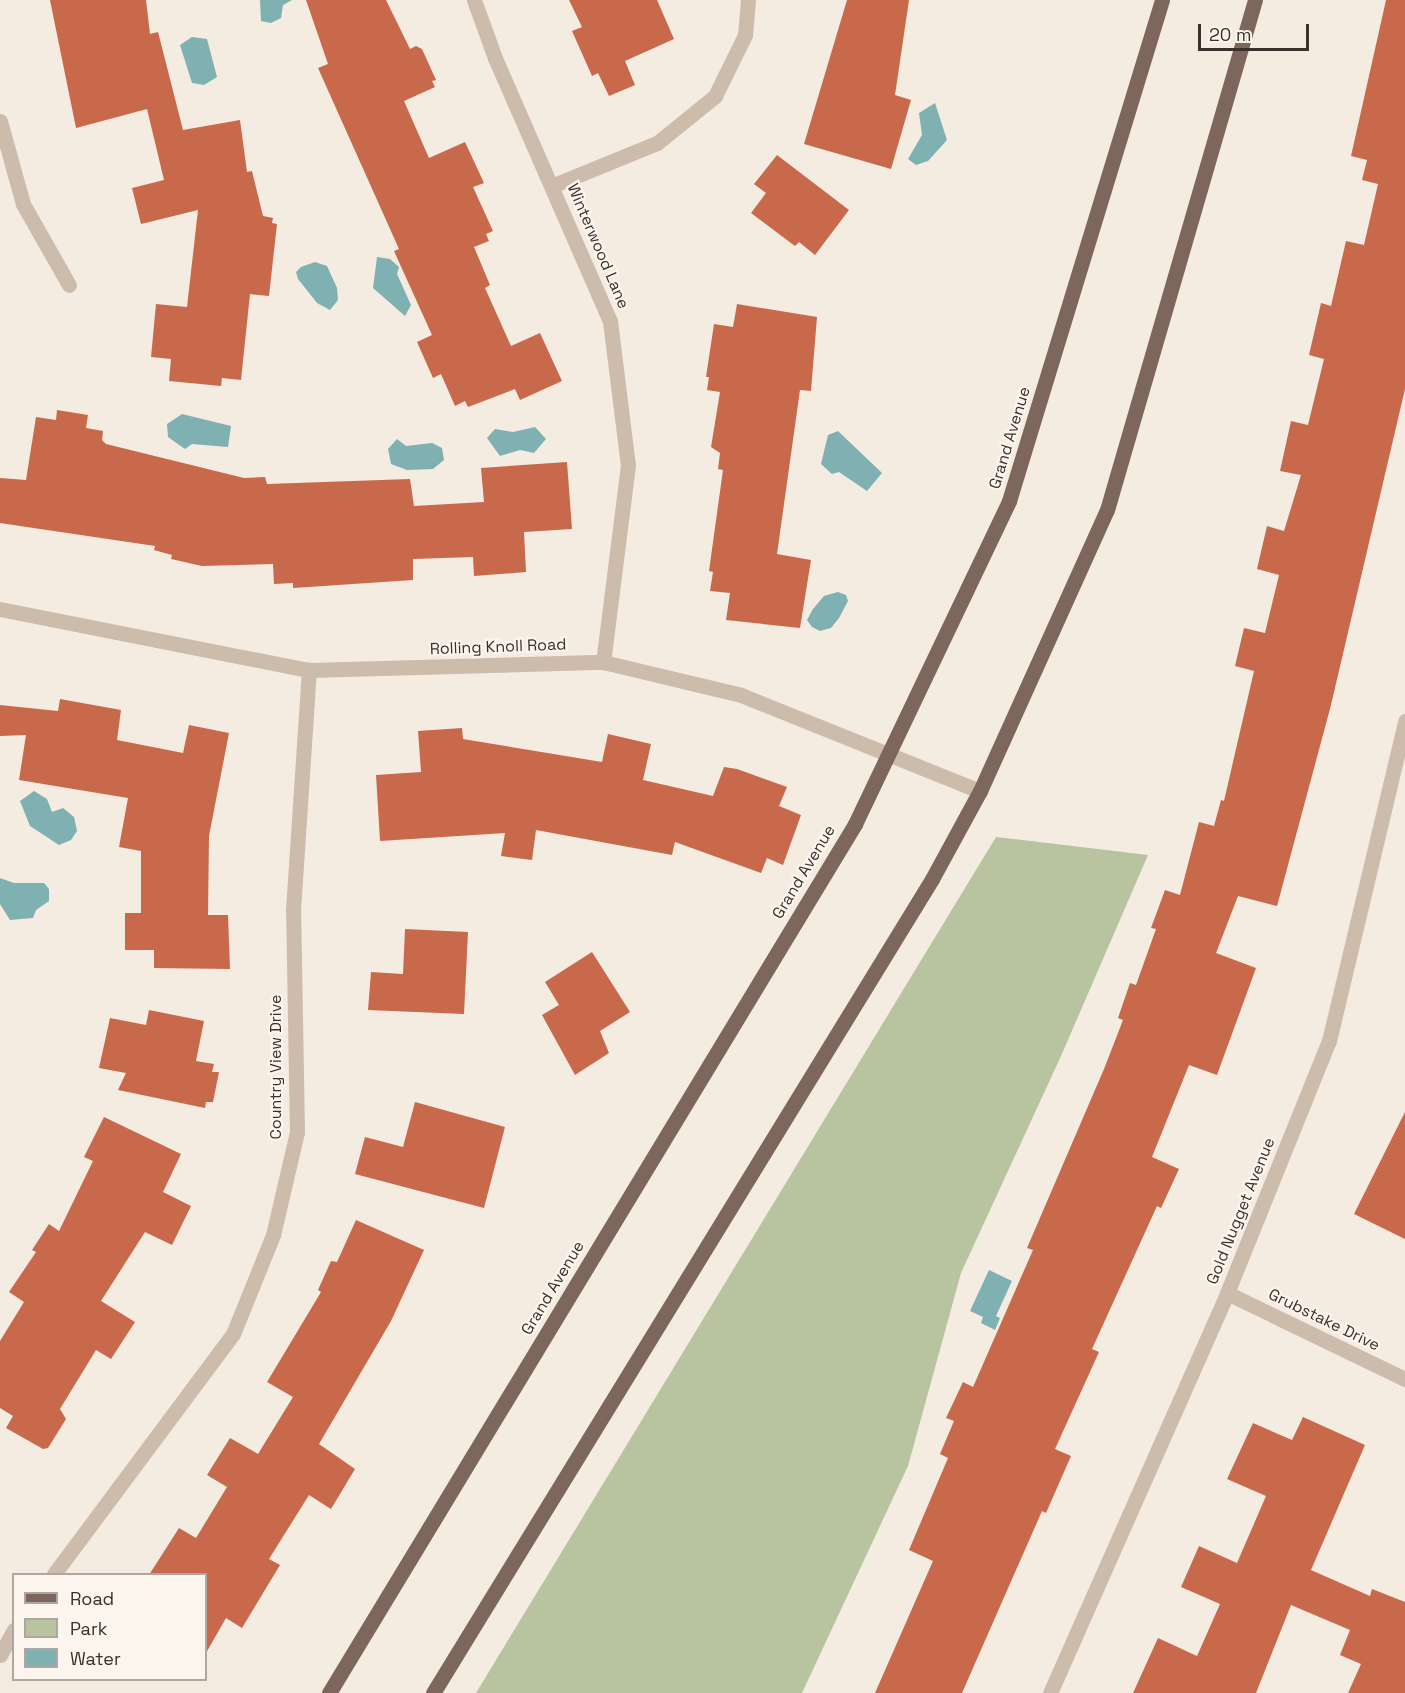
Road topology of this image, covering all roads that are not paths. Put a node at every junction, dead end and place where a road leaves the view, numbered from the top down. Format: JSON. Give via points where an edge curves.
{"nodes":[{"id":1,"x":474,"y":0,"type":"edge"},
{"id":2,"x":748,"y":0,"type":"edge"},
{"id":3,"x":1162,"y":0,"type":"edge"},
{"id":4,"x":1255,"y":0,"type":"edge"},
{"id":5,"x":0,"y":121,"type":"edge"},
{"id":6,"x":554,"y":185,"type":"junction"},
{"id":7,"x":69,"y":285,"type":"dead end"},
{"id":8,"x":0,"y":609,"type":"edge"},
{"id":9,"x":603,"y":662,"type":"junction"},
{"id":10,"x":309,"y":670,"type":"junction"},
{"id":11,"x":1405,"y":721,"type":"edge"},
{"id":12,"x":886,"y":754,"type":"junction"},
{"id":13,"x":980,"y":791,"type":"junction"},
{"id":14,"x":1227,"y":1293,"type":"junction"},
{"id":15,"x":1405,"y":1379,"type":"edge"},
{"id":16,"x":55,"y":1573,"type":"edge"},
{"id":17,"x":12,"y":1634,"type":"edge"},
{"id":18,"x":0,"y":1655,"type":"edge"},
{"id":19,"x":328,"y":1693,"type":"edge"},
{"id":20,"x":434,"y":1693,"type":"edge"},
{"id":21,"x":1050,"y":1693,"type":"edge"}],
"edges":[{"from":1,"to":6,"type":"street","name":"Winterwood Lane","via":[[495,58]]},
{"from":2,"to":6,"type":"street","via":[[745,35],[715,96],[657,143]]},
{"from":3,"to":12,"type":"main road","name":"Grand Avenue","via":[[1009,501]]},
{"from":4,"to":13,"type":"main road","via":[[1107,510]]},
{"from":5,"to":7,"type":"street","via":[[23,204]]},
{"from":6,"to":9,"type":"street","name":"Winterwood Lane","via":[[610,321],[628,465]]},
{"from":8,"to":10,"type":"street","name":"Rolling Knoll Road"},
{"from":9,"to":10,"type":"street","name":"Rolling Knoll Road"},
{"from":9,"to":12,"type":"street","name":"Rolling Knoll Road","via":[[741,695]]},
{"from":10,"to":16,"type":"street","name":"Country View Drive","via":[[292,910],[297,1132],[273,1235],[233,1334]]},
{"from":11,"to":14,"type":"street","name":"Gold Nugget Avenue","via":[[1329,1041]]},
{"from":12,"to":13,"type":"street","name":"Rolling Knoll Road"},
{"from":12,"to":19,"type":"main road","name":"Grand Avenue","via":[[855,824]]},
{"from":13,"to":20,"type":"main road","via":[[932,879]]},
{"from":14,"to":15,"type":"street","name":"Grubstake Drive"},
{"from":14,"to":21,"type":"street","name":"Gold Nugget Avenue"},
{"from":17,"to":18,"type":"street"}]}
